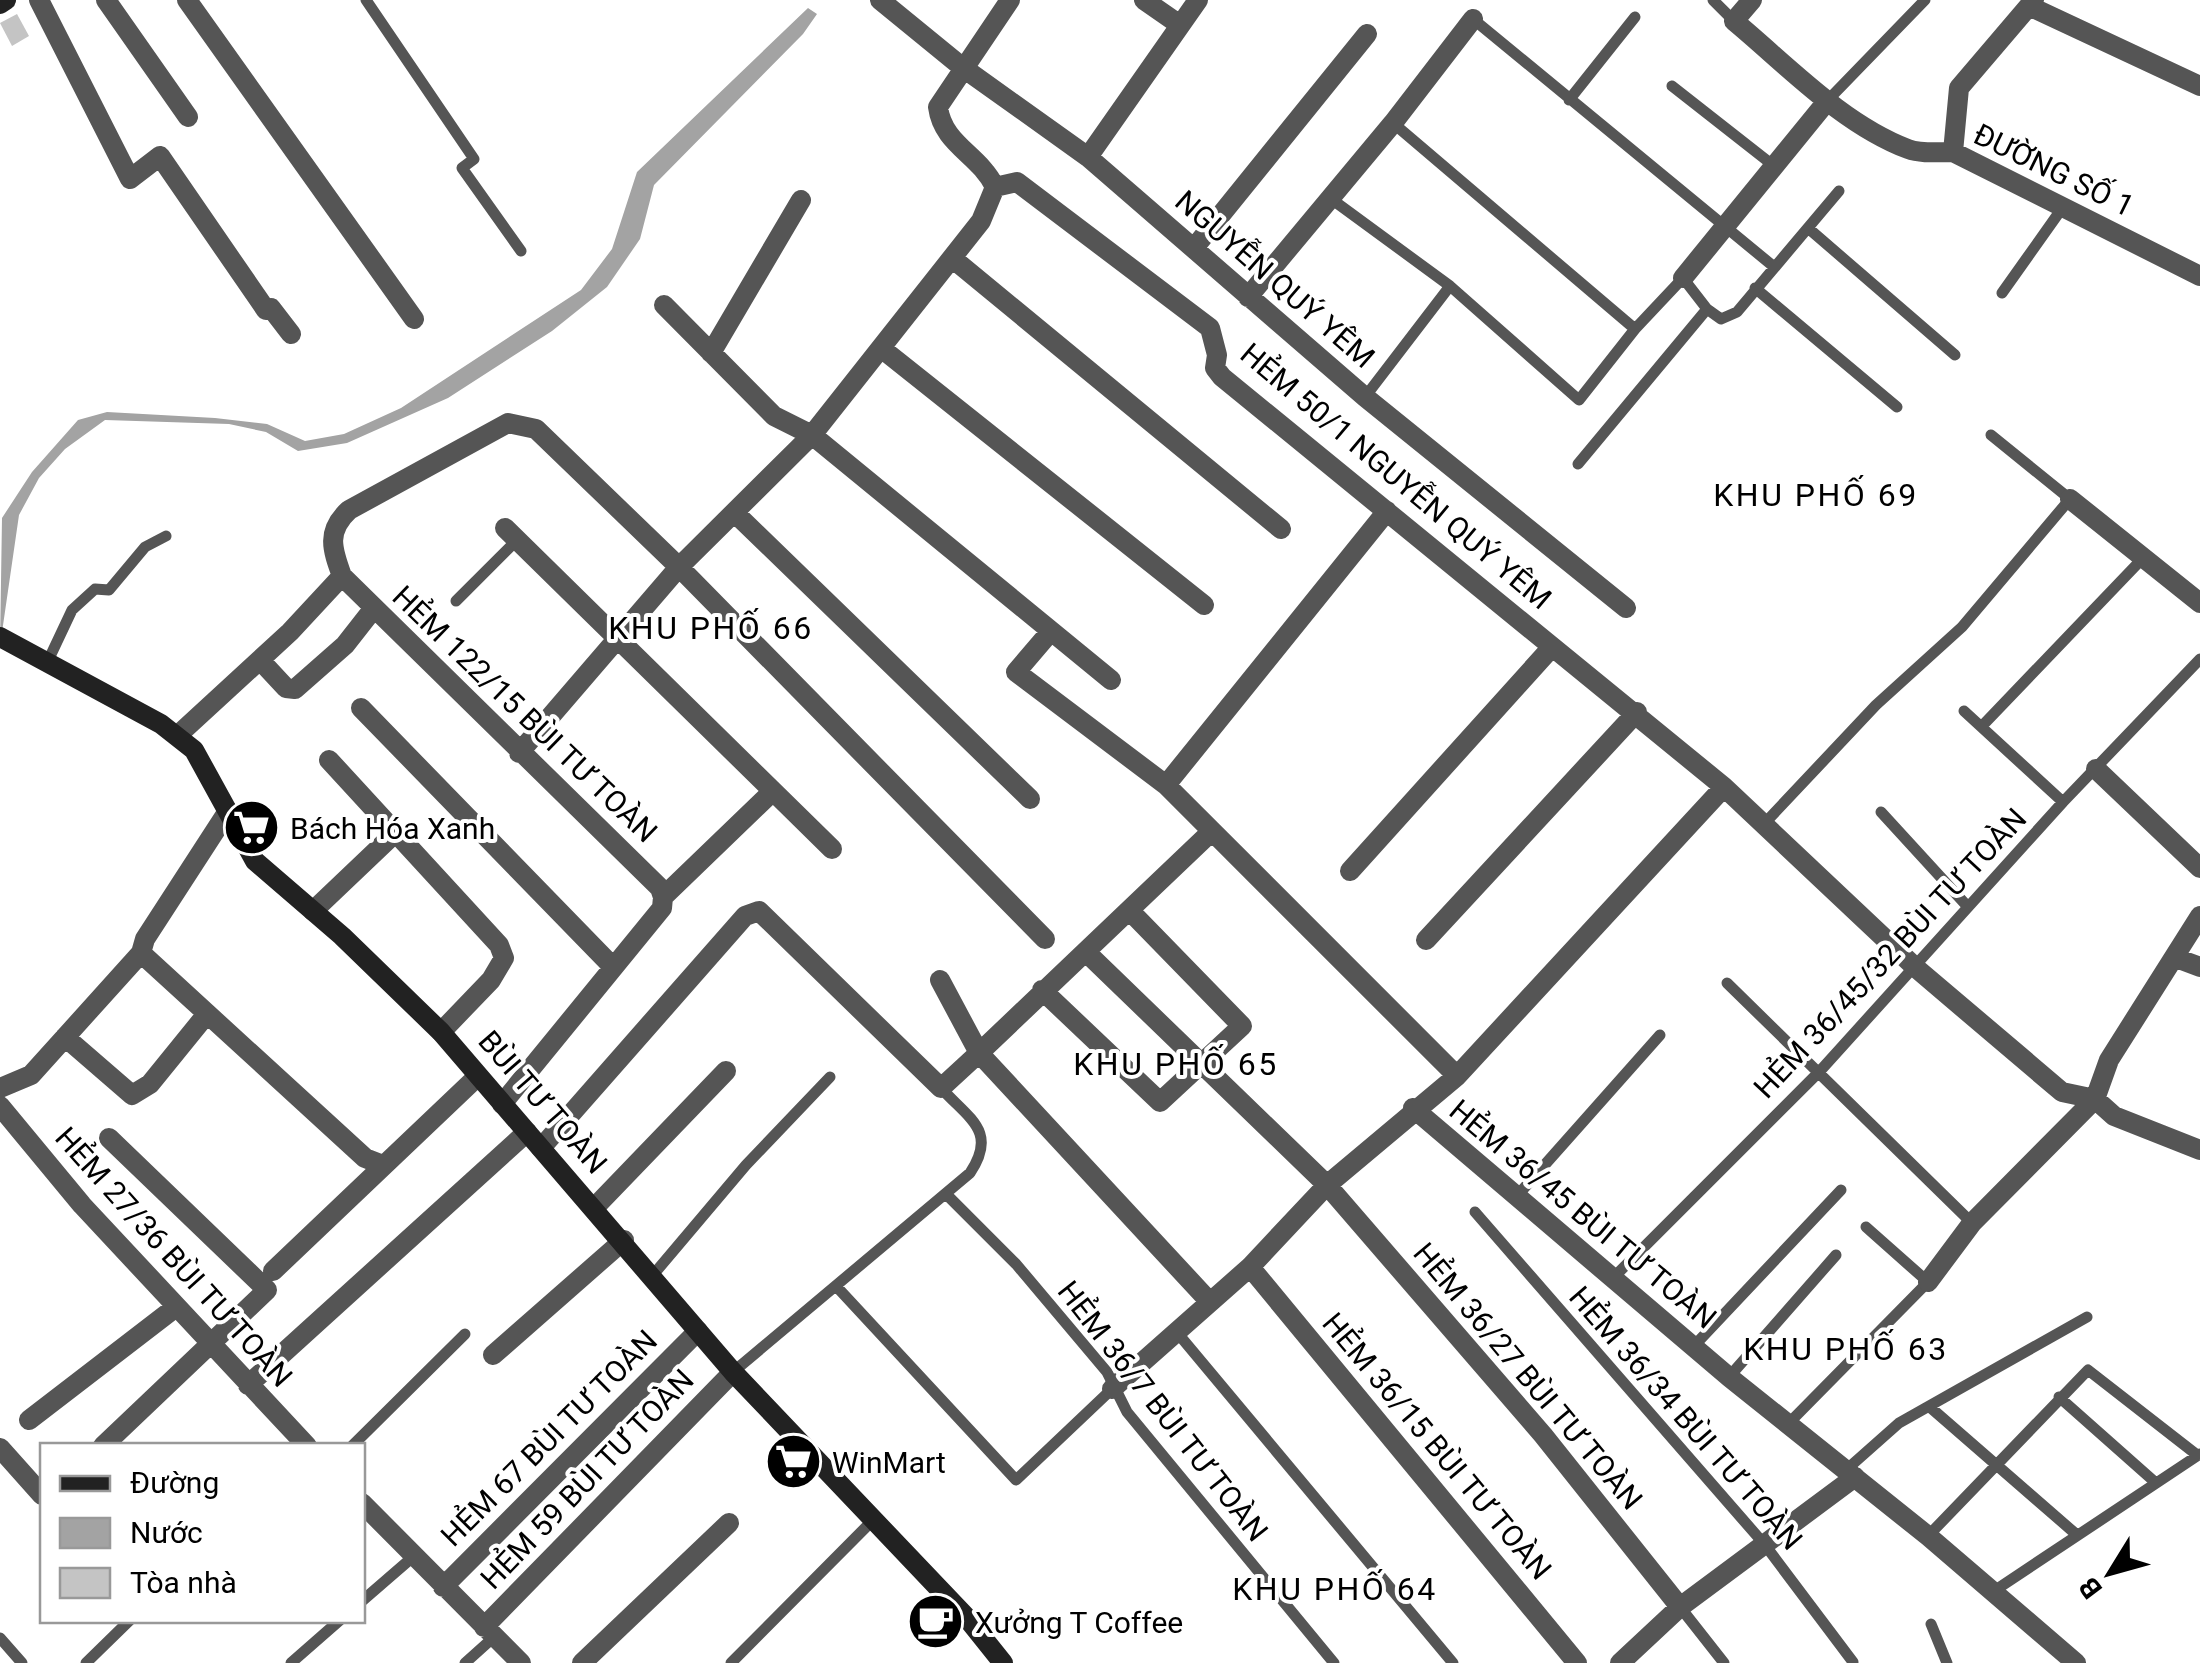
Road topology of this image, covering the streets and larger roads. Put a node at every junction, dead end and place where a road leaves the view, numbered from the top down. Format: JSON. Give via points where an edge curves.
{"nodes":[{"id":1,"x":39,"y":0,"type":"edge"},
{"id":2,"x":106,"y":0,"type":"edge"},
{"id":3,"x":187,"y":0,"type":"edge"},
{"id":4,"x":880,"y":0,"type":"edge"},
{"id":5,"x":1010,"y":0,"type":"edge"},
{"id":6,"x":1144,"y":0,"type":"edge"},
{"id":7,"x":1198,"y":0,"type":"edge"},
{"id":8,"x":1752,"y":0,"type":"edge"},
{"id":9,"x":2032,"y":3,"type":"edge"},
{"id":10,"x":1472,"y":19,"type":"road end"},
{"id":11,"x":1180,"y":26,"type":"junction"},
{"id":12,"x":1367,"y":34,"type":"dead end"},
{"id":13,"x":962,"y":68,"type":"junction"},
{"id":14,"x":2200,"y":86,"type":"edge"},
{"id":15,"x":1828,"y":100,"type":"junction"},
{"id":16,"x":188,"y":116,"type":"dead end"},
{"id":17,"x":1954,"y":152,"type":"junction"},
{"id":18,"x":1088,"y":158,"type":"junction"},
{"id":19,"x":995,"y":188,"type":"junction"},
{"id":20,"x":801,"y":200,"type":"dead end"},
{"id":21,"x":1194,"y":248,"type":"junction"},
{"id":22,"x":952,"y":258,"type":"junction"},
{"id":23,"x":2200,"y":276,"type":"edge"},
{"id":24,"x":1683,"y":278,"type":"road end"},
{"id":25,"x":1248,"y":297,"type":"junction"},
{"id":26,"x":664,"y":306,"type":"dead end"},
{"id":27,"x":414,"y":319,"type":"dead end"},
{"id":28,"x":291,"y":334,"type":"dead end"},
{"id":29,"x":881,"y":348,"type":"junction"},
{"id":30,"x":711,"y":353,"type":"junction"},
{"id":31,"x":812,"y":435,"type":"junction"},
{"id":32,"x":2070,"y":499,"type":"road end"},
{"id":33,"x":1387,"y":511,"type":"junction"},
{"id":34,"x":735,"y":513,"type":"junction"},
{"id":35,"x":1281,"y":529,"type":"dead end"},
{"id":36,"x":511,"y":534,"type":"road end"},
{"id":37,"x":679,"y":567,"type":"junction"},
{"id":38,"x":342,"y":576,"type":"junction"},
{"id":39,"x":2200,"y":603,"type":"edge"},
{"id":40,"x":1204,"y":605,"type":"dead end"},
{"id":41,"x":374,"y":608,"type":"junction"},
{"id":42,"x":1626,"y":608,"type":"dead end"},
{"id":43,"x":1051,"y":630,"type":"junction"},
{"id":44,"x":0,"y":637,"type":"edge"},
{"id":45,"x":620,"y":640,"type":"junction"},
{"id":46,"x":1552,"y":647,"type":"junction"},
{"id":47,"x":260,"y":660,"type":"junction"},
{"id":48,"x":1111,"y":680,"type":"dead end"},
{"id":49,"x":361,"y":708,"type":"dead end"},
{"id":50,"x":1637,"y":712,"type":"junction"},
{"id":51,"x":178,"y":735,"type":"junction"},
{"id":52,"x":520,"y":753,"type":"junction"},
{"id":53,"x":329,"y":760,"type":"dead end"},
{"id":54,"x":2096,"y":769,"type":"road end"},
{"id":55,"x":1166,"y":786,"type":"junction"},
{"id":56,"x":1724,"y":786,"type":"junction"},
{"id":57,"x":773,"y":791,"type":"junction"},
{"id":58,"x":1030,"y":799,"type":"dead end"},
{"id":59,"x":228,"y":811,"type":"junction"},
{"id":60,"x":396,"y":832,"type":"junction"},
{"id":61,"x":1212,"y":832,"type":"junction"},
{"id":62,"x":832,"y":849,"type":"dead end"},
{"id":63,"x":2200,"y":868,"type":"edge"},
{"id":64,"x":1350,"y":870,"type":"dead end"},
{"id":65,"x":662,"y":897,"type":"junction"},
{"id":66,"x":313,"y":911,"type":"junction"},
{"id":67,"x":1130,"y":911,"type":"junction"},
{"id":68,"x":2200,"y":916,"type":"edge"},
{"id":69,"x":1045,"y":939,"type":"dead end"},
{"id":70,"x":1426,"y":940,"type":"dead end"},
{"id":71,"x":141,"y":953,"type":"junction"},
{"id":72,"x":1087,"y":953,"type":"junction"},
{"id":73,"x":2176,"y":958,"type":"junction"},
{"id":74,"x":614,"y":967,"type":"junction"},
{"id":75,"x":2200,"y":967,"type":"edge"},
{"id":76,"x":940,"y":980,"type":"dead end"},
{"id":77,"x":1042,"y":990,"type":"junction"},
{"id":78,"x":206,"y":1014,"type":"junction"},
{"id":79,"x":440,"y":1032,"type":"junction"},
{"id":80,"x":65,"y":1038,"type":"junction"},
{"id":81,"x":979,"y":1053,"type":"junction"},
{"id":82,"x":1202,"y":1064,"type":"junction"},
{"id":83,"x":726,"y":1071,"type":"dead end"},
{"id":84,"x":478,"y":1076,"type":"junction"},
{"id":85,"x":1456,"y":1076,"type":"junction"},
{"id":86,"x":0,"y":1088,"type":"edge"},
{"id":87,"x":2095,"y":1099,"type":"junction"},
{"id":88,"x":502,"y":1104,"type":"junction"},
{"id":89,"x":0,"y":1106,"type":"edge"},
{"id":90,"x":1414,"y":1108,"type":"junction"},
{"id":91,"x":109,"y":1138,"type":"dead end"},
{"id":92,"x":534,"y":1140,"type":"junction"},
{"id":93,"x":2200,"y":1150,"type":"edge"},
{"id":94,"x":384,"y":1165,"type":"junction"},
{"id":95,"x":1327,"y":1185,"type":"junction"},
{"id":96,"x":596,"y":1208,"type":"junction"},
{"id":97,"x":624,"y":1240,"type":"junction"},
{"id":98,"x":1250,"y":1268,"type":"junction"},
{"id":99,"x":273,"y":1270,"type":"dead end"},
{"id":100,"x":1928,"y":1282,"type":"road end"},
{"id":101,"x":1208,"y":1301,"type":"junction"},
{"id":102,"x":176,"y":1307,"type":"junction"},
{"id":103,"x":698,"y":1331,"type":"junction"},
{"id":104,"x":211,"y":1344,"type":"junction"},
{"id":105,"x":494,"y":1355,"type":"dead end"},
{"id":106,"x":734,"y":1372,"type":"junction"},
{"id":107,"x":248,"y":1385,"type":"junction"},
{"id":108,"x":1112,"y":1389,"type":"road end"},
{"id":109,"x":29,"y":1420,"type":"dead end"},
{"id":110,"x":107,"y":1443,"type":"edge"},
{"id":111,"x":304,"y":1443,"type":"edge"},
{"id":112,"x":0,"y":1448,"type":"edge"},
{"id":113,"x":1850,"y":1474,"type":"junction"},
{"id":114,"x":40,"y":1493,"type":"edge"},
{"id":115,"x":365,"y":1506,"type":"edge"},
{"id":116,"x":729,"y":1523,"type":"dead end"},
{"id":117,"x":443,"y":1586,"type":"junction"},
{"id":118,"x":1680,"y":1607,"type":"junction"},
{"id":119,"x":489,"y":1632,"type":"junction"},
{"id":120,"x":521,"y":1663,"type":"edge"},
{"id":121,"x":582,"y":1663,"type":"edge"},
{"id":122,"x":1003,"y":1663,"type":"edge"},
{"id":123,"x":1577,"y":1663,"type":"edge"},
{"id":124,"x":1620,"y":1663,"type":"edge"},
{"id":125,"x":2076,"y":1663,"type":"edge"}],
"edges":[{"from":1,"to":28,"type":"street","via":[[130,180],[160,156],[266,310]]},
{"from":2,"to":16,"type":"street"},
{"from":3,"to":27,"type":"street"},
{"from":4,"to":13,"type":"street","name":"NGUYỄN QUÝ YÊM"},
{"from":5,"to":13,"type":"street"},
{"from":6,"to":11,"type":"street"},
{"from":7,"to":11,"type":"street"},
{"from":8,"to":15,"type":"street","name":"ĐƯỜNG SỐ 1","via":[[1734,20]]},
{"from":9,"to":14,"type":"street"},
{"from":9,"to":17,"type":"street","via":[[1959,88]]},
{"from":10,"to":25,"type":"street"},
{"from":11,"to":18,"type":"street"},
{"from":12,"to":21,"type":"street"},
{"from":13,"to":18,"type":"street","name":"NGUYỄN QUÝ YÊM"},
{"from":13,"to":19,"type":"street","via":[[938,106],[941,128],[986,170]]},
{"from":15,"to":17,"type":"street","name":"ĐƯỜNG SỐ 1","via":[[1912,150]]},
{"from":15,"to":24,"type":"street"},
{"from":17,"to":23,"type":"street","name":"ĐƯỜNG SỐ 1"},
{"from":18,"to":21,"type":"street","name":"NGUYỄN QUÝ YÊM"},
{"from":19,"to":22,"type":"street","via":[[990,207]]},
{"from":19,"to":33,"type":"street","name":"HẺM 50/1 NGUYỄN QUÝ YÊM","via":[[1017,182],[1210,328],[1214,368],[1222,377]]},
{"from":20,"to":30,"type":"street"},
{"from":21,"to":25,"type":"street","name":"NGUYỄN QUÝ YÊM"},
{"from":22,"to":29,"type":"street"},
{"from":22,"to":35,"type":"street"},
{"from":25,"to":42,"type":"street","name":"NGUYỄN QUÝ YÊM"},
{"from":26,"to":30,"type":"street"},
{"from":29,"to":31,"type":"street"},
{"from":29,"to":40,"type":"street"},
{"from":30,"to":31,"type":"street","via":[[774,416]]},
{"from":31,"to":34,"type":"street"},
{"from":31,"to":43,"type":"street"},
{"from":32,"to":39,"type":"street"},
{"from":33,"to":46,"type":"street","name":"HẺM 50/1 NGUYỄN QUÝ YÊM"},
{"from":33,"to":55,"type":"street"},
{"from":34,"to":37,"type":"street"},
{"from":34,"to":58,"type":"street"},
{"from":36,"to":45,"type":"street"},
{"from":37,"to":38,"type":"street","via":[[536,429],[508,423],[349,510],[331,538]]},
{"from":37,"to":45,"type":"street"},
{"from":37,"to":69,"type":"street"},
{"from":38,"to":41,"type":"street","name":"HẺM 122/15 BÙI TƯ TOÀN"},
{"from":38,"to":47,"type":"street"},
{"from":41,"to":47,"type":"street","via":[[295,689]]},
{"from":41,"to":52,"type":"street","name":"HẺM 122/15 BÙI TƯ TOÀN"},
{"from":43,"to":48,"type":"street"},
{"from":43,"to":55,"type":"street","via":[[1016,672]]},
{"from":44,"to":51,"type":"street","name":"BÙI TƯ TOÀN"},
{"from":45,"to":52,"type":"street"},
{"from":45,"to":57,"type":"street"},
{"from":46,"to":50,"type":"street","name":"HẺM 50/1 NGUYỄN QUÝ YÊM"},
{"from":46,"to":64,"type":"street"},
{"from":47,"to":51,"type":"street"},
{"from":49,"to":74,"type":"street"},
{"from":50,"to":56,"type":"street","name":"HẺM 50/1 NGUYỄN QUÝ YÊM"},
{"from":50,"to":70,"type":"street"},
{"from":51,"to":59,"type":"street","name":"BÙI TƯ TOÀN","via":[[208,768]]},
{"from":52,"to":65,"type":"street","name":"HẺM 122/15 BÙI TƯ TOÀN"},
{"from":53,"to":60,"type":"street"},
{"from":54,"to":63,"type":"street"},
{"from":55,"to":61,"type":"street"},
{"from":56,"to":85,"type":"street"},
{"from":56,"to":87,"type":"street","name":"HẺM 50/1 NGUYỄN QUÝ YÊM","via":[[1916,968],[2062,1092]]},
{"from":57,"to":62,"type":"street"},
{"from":57,"to":65,"type":"street"},
{"from":59,"to":66,"type":"street","name":"BÙI TƯ TOÀN","via":[[255,861]]},
{"from":59,"to":71,"type":"street"},
{"from":60,"to":66,"type":"street"},
{"from":60,"to":79,"type":"street","via":[[504,958]]},
{"from":61,"to":67,"type":"street"},
{"from":61,"to":85,"type":"street"},
{"from":65,"to":74,"type":"street","via":[[662,908]]},
{"from":66,"to":79,"type":"street","name":"BÙI TƯ TOÀN"},
{"from":67,"to":72,"type":"street"},
{"from":67,"to":82,"type":"street","via":[[1242,1026]]},
{"from":68,"to":73,"type":"street"},
{"from":71,"to":78,"type":"street"},
{"from":71,"to":80,"type":"street"},
{"from":72,"to":77,"type":"street"},
{"from":72,"to":82,"type":"street","name":"HẺM 36/27 BÙI TƯ TOÀN"},
{"from":73,"to":75,"type":"street"},
{"from":73,"to":87,"type":"street","via":[[2108,1060]]},
{"from":74,"to":88,"type":"street"},
{"from":76,"to":81,"type":"street"},
{"from":77,"to":81,"type":"street"},
{"from":77,"to":82,"type":"street","via":[[1160,1102]]},
{"from":78,"to":80,"type":"street","via":[[150,1084],[132,1094]]},
{"from":78,"to":94,"type":"street","via":[[365,1158]]},
{"from":79,"to":84,"type":"street","name":"BÙI TƯ TOÀN"},
{"from":80,"to":86,"type":"street","via":[[31,1076]]},
{"from":81,"to":92,"type":"street","via":[[941,1088],[758,911],[745,916]]},
{"from":81,"to":101,"type":"street"},
{"from":82,"to":95,"type":"street","name":"HẺM 36/27 BÙI TƯ TOÀN"},
{"from":83,"to":96,"type":"street"},
{"from":84,"to":88,"type":"street","name":"BÙI TƯ TOÀN"},
{"from":84,"to":94,"type":"street"},
{"from":85,"to":90,"type":"street"},
{"from":87,"to":93,"type":"street","name":"HẺM 50/1 NGUYỄN QUÝ YÊM","via":[[2114,1116]]},
{"from":87,"to":100,"type":"street","via":[[1972,1223]]},
{"from":88,"to":92,"type":"street","name":"BÙI TƯ TOÀN"},
{"from":89,"to":102,"type":"street","name":"HẺM 27/36 BÙI TƯ TOÀN"},
{"from":90,"to":95,"type":"street"},
{"from":90,"to":113,"type":"street","name":"HẺM 36/45 BÙI TƯ TOÀN"},
{"from":91,"to":104,"type":"street","via":[[267,1290]]},
{"from":92,"to":96,"type":"street","name":"BÙI TƯ TOÀN"},
{"from":92,"to":107,"type":"street"},
{"from":94,"to":99,"type":"street"},
{"from":95,"to":98,"type":"street"},
{"from":95,"to":118,"type":"street","name":"HẺM 36/27 BÙI TƯ TOÀN","via":[[1543,1435]]},
{"from":96,"to":97,"type":"street","name":"BÙI TƯ TOÀN"},
{"from":97,"to":103,"type":"street","name":"BÙI TƯ TOÀN"},
{"from":97,"to":105,"type":"street"},
{"from":98,"to":101,"type":"street"},
{"from":98,"to":123,"type":"street","name":"HẺM 36/15 BÙI TƯ TOÀN"},
{"from":101,"to":108,"type":"street"},
{"from":102,"to":104,"type":"street","name":"HẺM 27/36 BÙI TƯ TOÀN"},
{"from":102,"to":109,"type":"street"},
{"from":103,"to":106,"type":"street","name":"BÙI TƯ TOÀN"},
{"from":103,"to":117,"type":"street","name":"HẺM 67 BÙI TƯ TOÀN"},
{"from":104,"to":107,"type":"street","name":"HẺM 27/36 BÙI TƯ TOÀN"},
{"from":104,"to":110,"type":"street"},
{"from":106,"to":119,"type":"street","name":"HẺM 59 BÙI TƯ TOÀN"},
{"from":106,"to":122,"type":"street","name":"BÙI TƯ TOÀN"},
{"from":107,"to":111,"type":"street","name":"HẺM 27/36 BÙI TƯ TOÀN"},
{"from":112,"to":114,"type":"street"},
{"from":113,"to":118,"type":"street"},
{"from":113,"to":125,"type":"street","name":"HẺM 36/45 BÙI TƯ TOÀN"},
{"from":115,"to":117,"type":"street"},
{"from":116,"to":121,"type":"street"},
{"from":117,"to":119,"type":"street"},
{"from":118,"to":124,"type":"street"},
{"from":119,"to":120,"type":"street"}]}
